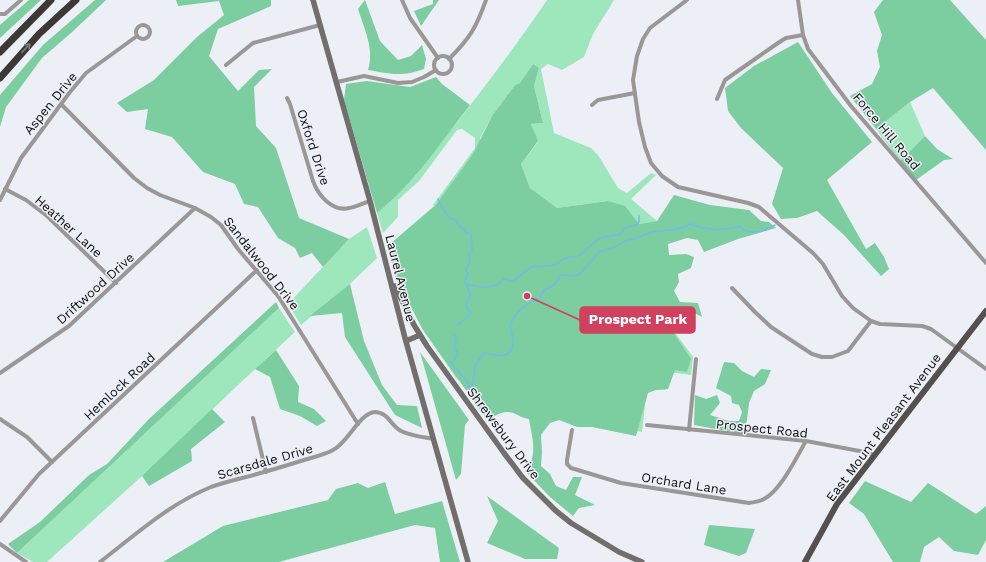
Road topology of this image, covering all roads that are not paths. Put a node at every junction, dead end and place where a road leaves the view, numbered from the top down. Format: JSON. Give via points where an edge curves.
{"nodes":[{"id":1,"x":21,"y":0,"type":"edge"},
{"id":2,"x":51,"y":0,"type":"edge"},
{"id":3,"x":76,"y":0,"type":"edge"},
{"id":4,"x":312,"y":0,"type":"edge"},
{"id":5,"x":402,"y":0,"type":"edge"},
{"id":6,"x":486,"y":0,"type":"edge"},
{"id":7,"x":687,"y":0,"type":"edge"},
{"id":8,"x":798,"y":0,"type":"edge"},
{"id":9,"x":0,"y":14,"type":"edge"},
{"id":10,"x":320,"y":25,"type":"junction"},
{"id":11,"x":803,"y":34,"type":"junction"},
{"id":12,"x":137,"y":36,"type":"dead end"},
{"id":13,"x":0,"y":52,"type":"edge"},
{"id":14,"x":438,"y":58,"type":"junction"},
{"id":15,"x":449,"y":59,"type":"junction"},
{"id":16,"x":226,"y":65,"type":"dead end"},
{"id":17,"x":436,"y":70,"type":"junction"},
{"id":18,"x":0,"y":78,"type":"edge"},
{"id":19,"x":337,"y":82,"type":"junction"},
{"id":20,"x":635,"y":93,"type":"junction"},
{"id":21,"x":287,"y":98,"type":"dead end"},
{"id":22,"x":717,"y":98,"type":"dead end"},
{"id":23,"x":61,"y":104,"type":"junction"},
{"id":24,"x":592,"y":104,"type":"dead end"},
{"id":25,"x":5,"y":189,"type":"junction"},
{"id":26,"x":0,"y":200,"type":"edge"},
{"id":27,"x":370,"y":201,"type":"junction"},
{"id":28,"x":195,"y":208,"type":"junction"},
{"id":29,"x":986,"y":263,"type":"edge"},
{"id":30,"x":257,"y":270,"type":"junction"},
{"id":31,"x":390,"y":277,"type":"junction"},
{"id":32,"x":116,"y":283,"type":"junction"},
{"id":33,"x":732,"y":288,"type":"dead end"},
{"id":34,"x":986,"y":311,"type":"edge"},
{"id":35,"x":871,"y":321,"type":"junction"},
{"id":36,"x":420,"y":335,"type":"junction"},
{"id":37,"x":406,"y":341,"type":"junction"},
{"id":38,"x":958,"y":348,"type":"junction"},
{"id":39,"x":696,"y":359,"type":"dead end"},
{"id":40,"x":986,"y":369,"type":"edge"},
{"id":41,"x":0,"y":373,"type":"edge"},
{"id":42,"x":253,"y":418,"type":"dead end"},
{"id":43,"x":0,"y":419,"type":"edge"},
{"id":44,"x":358,"y":424,"type":"junction"},
{"id":45,"x":647,"y":425,"type":"dead end"},
{"id":46,"x":572,"y":430,"type":"dead end"},
{"id":47,"x":689,"y":430,"type":"junction"},
{"id":48,"x":434,"y":439,"type":"junction"},
{"id":49,"x":806,"y":442,"type":"junction"},
{"id":50,"x":874,"y":455,"type":"junction"},
{"id":51,"x":52,"y":462,"type":"junction"},
{"id":52,"x":266,"y":472,"type":"junction"},
{"id":53,"x":0,"y":521,"type":"edge"},
{"id":54,"x":0,"y":544,"type":"edge"},
{"id":55,"x":26,"y":562,"type":"edge"},
{"id":56,"x":100,"y":562,"type":"edge"},
{"id":57,"x":468,"y":562,"type":"edge"},
{"id":58,"x":642,"y":562,"type":"edge"},
{"id":59,"x":805,"y":562,"type":"edge"}],
"edges":[{"from":1,"to":9,"type":"street","via":[[5,14]]},
{"from":2,"to":13,"type":"highway"},
{"from":18,"to":3,"type":"highway","one_way":true,"via":[[39,34]]},
{"from":4,"to":10,"type":"main road","name":"Laurel Avenue"},
{"from":5,"to":14,"type":"street","via":[[410,18]]},
{"from":6,"to":15,"type":"street","via":[[474,30]]},
{"from":7,"to":20,"type":"street","via":[[650,28],[643,39],[633,80]]},
{"from":8,"to":11,"type":"street","name":"Force Hill Road"},
{"from":10,"to":16,"type":"street","via":[[253,43]]},
{"from":10,"to":19,"type":"main road","name":"Laurel Avenue"},
{"from":11,"to":22,"type":"street","via":[[778,42],[724,80]]},
{"from":11,"to":29,"type":"street","name":"Force Hill Road","via":[[808,49],[851,106]]},
{"from":12,"to":23,"type":"street","name":"Aspen Drive","via":[[86,73]]},
{"from":14,"to":15,"type":"street","via":[[445,56]]},
{"from":14,"to":17,"type":"street","via":[[434,64]]},
{"from":15,"to":17,"type":"street","via":[[451,65],[448,72]]},
{"from":17,"to":19,"type":"street","via":[[412,82],[398,83],[364,76]]},
{"from":19,"to":27,"type":"main road","name":"Laurel Avenue"},
{"from":20,"to":24,"type":"street","via":[[598,100]]},
{"from":20,"to":35,"type":"street","via":[[645,147],[651,163],[662,176],[678,187],[759,207],[813,253],[823,264],[842,296]]},
{"from":21,"to":27,"type":"street","name":"Oxford Drive","via":[[318,193],[333,205],[344,209]]},
{"from":23,"to":25,"type":"street","name":"Aspen Drive","via":[[21,158]]},
{"from":23,"to":28,"type":"street","name":"Sandalwood Drive","via":[[138,181],[160,195]]},
{"from":25,"to":26,"type":"street","name":"Aspen Drive"},
{"from":25,"to":32,"type":"street","name":"Heather Lane","via":[[41,211]]},
{"from":27,"to":31,"type":"main road","name":"Laurel Avenue"},
{"from":28,"to":30,"type":"street","name":"Sandalwood Drive","via":[[211,216],[221,225]]},
{"from":28,"to":32,"type":"street","name":"Driftwood Drive"},
{"from":30,"to":44,"type":"street","name":"Sandalwood Drive","via":[[293,318]]},
{"from":30,"to":51,"type":"street","name":"Hemlock Road"},
{"from":31,"to":36,"type":"main road","name":"Shrewsbury Drive"},
{"from":31,"to":37,"type":"main road","name":"Laurel Avenue"},
{"from":32,"to":41,"type":"street","name":"Driftwood Drive","via":[[69,326]]},
{"from":33,"to":35,"type":"street","via":[[771,326],[822,358],[848,352]]},
{"from":34,"to":38,"type":"main road","name":"East Mount Pleasant Avenue"},
{"from":35,"to":38,"type":"street","via":[[880,324],[922,326],[931,329]]},
{"from":36,"to":37,"type":"main road"},
{"from":36,"to":58,"type":"main road","name":"Shrewsbury Drive","via":[[523,478],[571,523],[619,552]]},
{"from":37,"to":48,"type":"main road","name":"Laurel Avenue"},
{"from":38,"to":40,"type":"street"},
{"from":38,"to":50,"type":"main road","name":"East Mount Pleasant Avenue"},
{"from":39,"to":47,"type":"street"},
{"from":42,"to":52,"type":"street"},
{"from":43,"to":51,"type":"street","via":[[27,437]]},
{"from":44,"to":48,"type":"street","name":"Scarsdale Drive","via":[[369,414],[380,413],[401,431]]},
{"from":44,"to":52,"type":"street","name":"Scarsdale Drive","via":[[347,439],[334,450]]},
{"from":45,"to":47,"type":"street","name":"Prospect Road"},
{"from":46,"to":49,"type":"street","name":"Orchard Lane","via":[[567,460],[571,468],[621,483],[749,503],[763,500],[773,492],[782,482]]},
{"from":47,"to":49,"type":"street","name":"Prospect Road"},
{"from":48,"to":57,"type":"main road","name":"Laurel Avenue"},
{"from":49,"to":50,"type":"street","name":"Prospect Road"},
{"from":50,"to":59,"type":"main road","name":"East Mount Pleasant Avenue","via":[[837,504]]},
{"from":51,"to":53,"type":"street","name":"Hemlock Road"},
{"from":52,"to":56,"type":"street","name":"Scarsdale Drive","via":[[212,486],[192,495],[172,507]]},
{"from":54,"to":55,"type":"street"}]}
